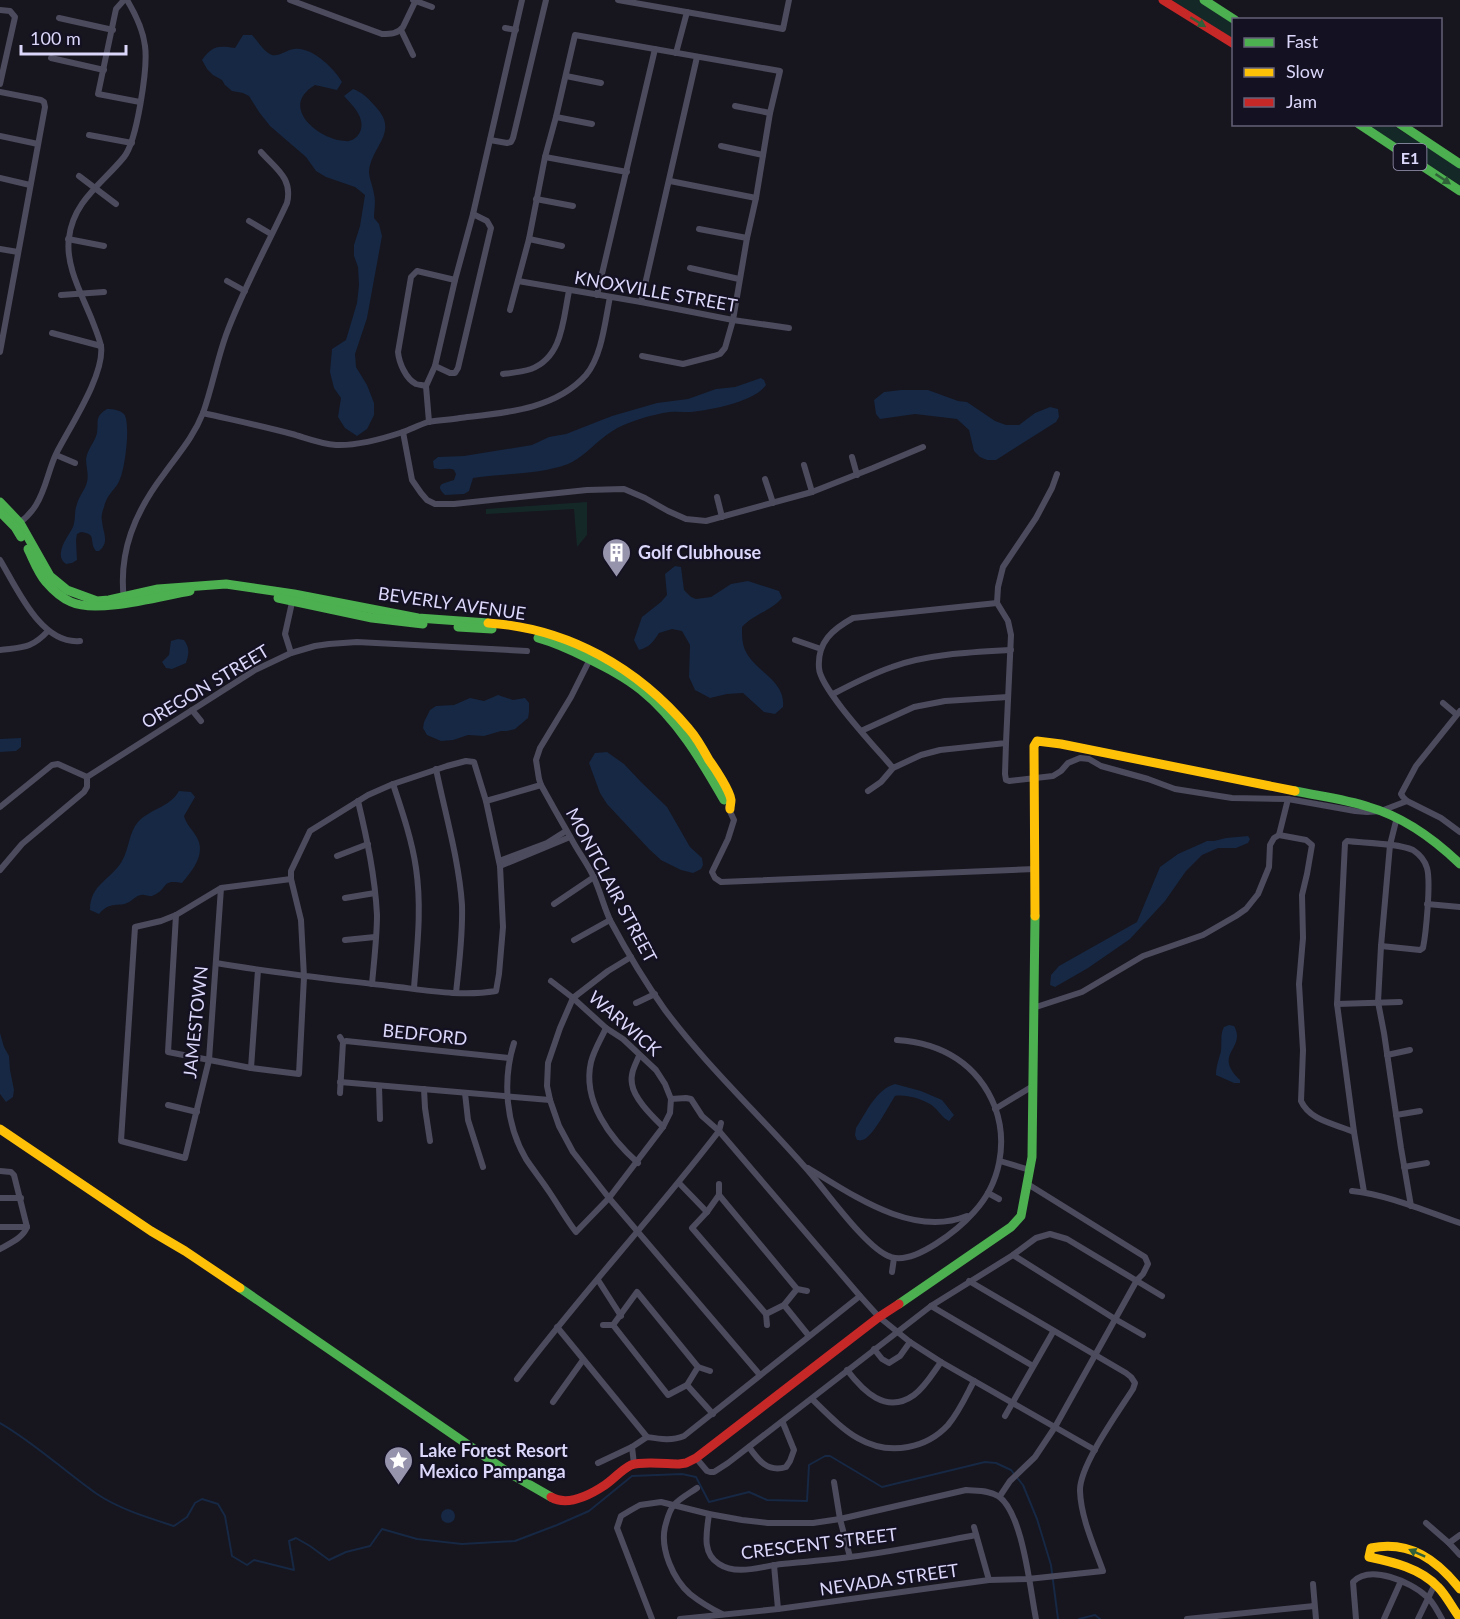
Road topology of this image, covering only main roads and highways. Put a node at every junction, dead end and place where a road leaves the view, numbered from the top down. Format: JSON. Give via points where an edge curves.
{"nodes":[{"id":1,"x":1163,"y":0,"type":"edge"},
{"id":2,"x":1204,"y":0,"type":"edge"},
{"id":3,"x":1233,"y":18,"type":"edge"},
{"id":4,"x":1232,"y":43,"type":"edge"},
{"id":5,"x":1362,"y":126,"type":"edge"},
{"id":6,"x":1403,"y":126,"type":"edge"},
{"id":7,"x":1460,"y":164,"type":"edge"},
{"id":8,"x":1460,"y":190,"type":"edge"},
{"id":9,"x":0,"y":502,"type":"edge"},
{"id":10,"x":0,"y":512,"type":"edge"},
{"id":11,"x":17,"y":525,"type":"junction"},
{"id":12,"x":592,"y":656,"type":"junction"},
{"id":13,"x":723,"y":800,"type":"road end"},
{"id":14,"x":730,"y":809,"type":"road end"},
{"id":15,"x":1460,"y":864,"type":"edge"},
{"id":16,"x":0,"y":1129,"type":"edge"},
{"id":17,"x":1460,"y":1590,"type":"edge"},
{"id":18,"x":1460,"y":1618,"type":"edge"}],
"edges":[{"from":1,"to":4,"type":"main road","one_way":true},
{"from":2,"to":3,"type":"main road"},
{"from":5,"to":8,"type":"main road","number":"E1","one_way":true},
{"from":6,"to":7,"type":"main road","number":"E1"},
{"from":9,"to":11,"type":"main road","name":"BEVERLY AVENUE"},
{"from":10,"to":11,"type":"main road","name":"BEVERLY AVENUE"},
{"from":11,"to":12,"type":"main road","name":"BEVERLY AVENUE","via":[[50,576],[67,590],[97,601],[124,600],[187,585],[226,584],[418,618],[504,624],[561,638]]},
{"from":12,"to":13,"type":"main road","name":"BEVERLY AVENUE","via":[[627,680],[666,715],[701,760]]},
{"from":12,"to":14,"type":"main road","name":"BEVERLY AVENUE","via":[[633,675],[674,711],[727,789]]},
{"from":15,"to":16,"type":"main road","via":[[1443,847],[1381,811],[1037,741],[1032,1157],[1020,1216],[1011,1227],[879,1317],[696,1458],[679,1464],[634,1464],[605,1485],[571,1501],[548,1497],[509,1473]]},
{"from":17,"to":18,"type":"main road","one_way":true,"via":[[1447,1572],[1414,1550],[1389,1545],[1371,1548],[1369,1557],[1406,1566],[1431,1582]]}]}
